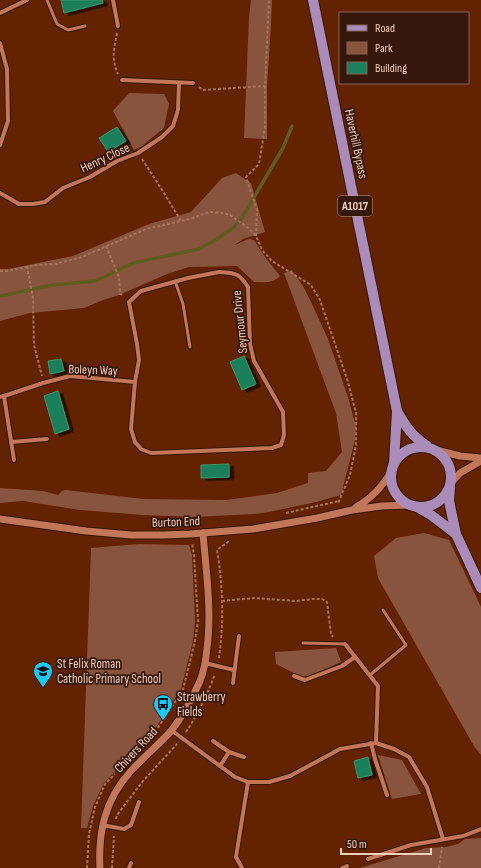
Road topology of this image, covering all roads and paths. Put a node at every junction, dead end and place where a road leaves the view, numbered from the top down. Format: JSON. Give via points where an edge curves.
{"nodes":[{"id":1,"x":27,"y":0,"type":"edge"},
{"id":2,"x":46,"y":0,"type":"edge"},
{"id":3,"x":113,"y":0,"type":"edge"},
{"id":4,"x":269,"y":0,"type":"edge"},
{"id":5,"x":313,"y":0,"type":"edge"},
{"id":6,"x":0,"y":13,"type":"edge"},
{"id":7,"x":85,"y":26,"type":"dead end"},
{"id":8,"x":118,"y":26,"type":"joint"},
{"id":9,"x":0,"y":43,"type":"edge"},
{"id":10,"x":122,"y":80,"type":"joint"},
{"id":11,"x":178,"y":82,"type":"junction"},
{"id":12,"x":193,"y":83,"type":"joint"},
{"id":13,"x":265,"y":86,"type":"junction"},
{"id":14,"x":0,"y":145,"type":"edge"},
{"id":15,"x":138,"y":153,"type":"junction"},
{"id":16,"x":0,"y":193,"type":"edge"},
{"id":17,"x":180,"y":221,"type":"junction"},
{"id":18,"x":256,"y":236,"type":"junction"},
{"id":19,"x":106,"y":246,"type":"junction"},
{"id":20,"x":27,"y":266,"type":"junction"},
{"id":21,"x":0,"y":271,"type":"edge"},
{"id":22,"x":175,"y":281,"type":"junction"},
{"id":23,"x":129,"y":302,"type":"junction"},
{"id":24,"x":190,"y":347,"type":"dead end"},
{"id":25,"x":135,"y":382,"type":"junction"},
{"id":26,"x":43,"y":383,"type":"junction"},
{"id":27,"x":2,"y":397,"type":"edge"},
{"id":28,"x":397,"y":411,"type":"junction"},
{"id":29,"x":47,"y":439,"type":"dead end"},
{"id":30,"x":12,"y":442,"type":"junction"},
{"id":31,"x":432,"y":448,"type":"junction"},
{"id":32,"x":481,"y":459,"type":"edge"},
{"id":33,"x":14,"y":460,"type":"dead end"},
{"id":34,"x":392,"y":467,"type":"junction"},
{"id":35,"x":450,"y":486,"type":"junction"},
{"id":36,"x":339,"y":501,"type":"junction"},
{"id":37,"x":414,"y":506,"type":"junction"},
{"id":38,"x":352,"y":510,"type":"junction"},
{"id":39,"x":283,"y":513,"type":"dead end"},
{"id":40,"x":340,"y":513,"type":"junction"},
{"id":41,"x":0,"y":518,"type":"edge"},
{"id":42,"x":203,"y":533,"type":"junction"},
{"id":43,"x":190,"y":534,"type":"junction"},
{"id":44,"x":456,"y":534,"type":"junction"},
{"id":45,"x":481,"y":588,"type":"edge"},
{"id":46,"x":222,"y":601,"type":"dead end"},
{"id":47,"x":383,"y":610,"type":"dead end"},
{"id":48,"x":240,"y":636,"type":"dead end"},
{"id":49,"x":303,"y":643,"type":"dead end"},
{"id":50,"x":336,"y":643,"type":"junction"},
{"id":51,"x":345,"y":644,"type":"joint"},
{"id":52,"x":355,"y":657,"type":"junction"},
{"id":53,"x":205,"y":663,"type":"junction"},
{"id":54,"x":234,"y":670,"type":"junction"},
{"id":55,"x":370,"y":675,"type":"junction"},
{"id":56,"x":294,"y":676,"type":"dead end"},
{"id":57,"x":233,"y":683,"type":"dead end"},
{"id":58,"x":171,"y":730,"type":"junction"},
{"id":59,"x":152,"y":736,"type":"dead end"},
{"id":60,"x":213,"y":740,"type":"dead end"},
{"id":61,"x":376,"y":743,"type":"junction"},
{"id":62,"x":371,"y":744,"type":"junction"},
{"id":63,"x":229,"y":752,"type":"junction"},
{"id":64,"x":244,"y":757,"type":"dead end"},
{"id":65,"x":220,"y":766,"type":"junction"},
{"id":66,"x":115,"y":774,"type":"dead end"},
{"id":67,"x":248,"y":782,"type":"junction"},
{"id":68,"x":387,"y":795,"type":"dead end"},
{"id":69,"x":139,"y":802,"type":"dead end"},
{"id":70,"x":102,"y":825,"type":"junction"},
{"id":71,"x":481,"y":829,"type":"edge"},
{"id":72,"x":443,"y":839,"type":"junction"},
{"id":73,"x":368,"y":859,"type":"dead end"},
{"id":74,"x":86,"y":868,"type":"edge"},
{"id":75,"x":100,"y":868,"type":"edge"},
{"id":76,"x":242,"y":868,"type":"edge"},
{"id":77,"x":439,"y":868,"type":"edge"}],
"edges":[{"from":1,"to":6,"type":"street"},
{"from":2,"to":7,"type":"lane","via":[[57,24],[68,30]]},
{"from":3,"to":8,"type":"street"},
{"from":4,"to":13,"type":"path"},
{"from":5,"to":28,"type":"main road","name":"Haverhill Bypass","number":"A1017"},
{"from":8,"to":10,"type":"path","via":[[113,59]]},
{"from":9,"to":14,"type":"street","via":[[7,69],[8,114]]},
{"from":10,"to":11,"type":"street"},
{"from":11,"to":12,"type":"street"},
{"from":11,"to":15,"type":"street","name":"Henry Close","via":[[178,110],[174,126]]},
{"from":12,"to":13,"type":"path","via":[[203,90]]},
{"from":13,"to":18,"type":"path","via":[[265,127],[259,164],[246,177],[257,210]]},
{"from":15,"to":16,"type":"street","name":"Henry Close","via":[[63,188],[45,202],[19,204]]},
{"from":15,"to":17,"type":"path"},
{"from":17,"to":18,"type":"path","via":[[209,212],[223,213],[230,215]]},
{"from":17,"to":19,"type":"path","via":[[146,229]]},
{"from":18,"to":36,"type":"path","via":[[262,250],[272,261],[311,285],[320,300],[348,382],[356,413],[356,444],[350,475]]},
{"from":19,"to":20,"type":"path","via":[[82,257],[55,264]]},
{"from":19,"to":23,"type":"path","via":[[119,277],[120,294],[127,296]]},
{"from":20,"to":21,"type":"path"},
{"from":20,"to":26,"type":"path","via":[[33,298],[34,345]]},
{"from":22,"to":23,"type":"street","name":"Seymour Drive","via":[[142,291]]},
{"from":22,"to":24,"type":"lane","via":[[183,304]]},
{"from":22,"to":25,"type":"street","name":"Seymour Drive","via":[[219,272],[234,273],[244,280],[248,287],[250,344],[254,361],[283,412],[284,435],[281,445],[272,448],[151,453],[141,449],[135,442],[131,429]]},
{"from":23,"to":25,"type":"street","name":"Seymour Drive","via":[[139,360]]},
{"from":25,"to":26,"type":"street","name":"Boleyn Way","via":[[70,376]]},
{"from":26,"to":27,"type":"street","name":"Boleyn Way"},
{"from":27,"to":30,"type":"street","name":"Boleyn Way"},
{"from":28,"to":31,"type":"main road","name":"Haverhill Bypass","number":"A1017","via":[[411,433]]},
{"from":28,"to":34,"type":"main road","name":"Haverhill Bypass","number":"A1017"},
{"from":29,"to":30,"type":"street"},
{"from":30,"to":33,"type":"street","name":"Boleyn Way"},
{"from":31,"to":32,"type":"street"},
{"from":31,"to":34,"type":"main road","via":[[417,446],[408,449]]},
{"from":31,"to":35,"type":"main road","via":[[444,456],[449,464],[452,474]]},
{"from":32,"to":35,"type":"street","via":[[460,473]]},
{"from":34,"to":37,"type":"main road","via":[[391,483],[395,492],[401,500]]},
{"from":34,"to":38,"type":"street","name":"Burton End","via":[[376,492]]},
{"from":35,"to":37,"type":"main road","via":[[437,503],[427,507]]},
{"from":35,"to":44,"type":"main road","via":[[449,501]]},
{"from":36,"to":39,"type":"path"},
{"from":36,"to":40,"type":"path"},
{"from":37,"to":38,"type":"street","name":"Burton End","via":[[382,506]]},
{"from":37,"to":44,"type":"main road"},
{"from":38,"to":40,"type":"street","name":"Burton End"},
{"from":40,"to":42,"type":"street","name":"Burton End","via":[[253,529]]},
{"from":41,"to":43,"type":"street","name":"Burton End","via":[[86,531]]},
{"from":42,"to":43,"type":"street","name":"Burton End"},
{"from":42,"to":53,"type":"street","name":"Chivers Road","via":[[209,608]]},
{"from":43,"to":59,"type":"path","via":[[194,555],[198,621],[195,641],[183,690]]},
{"from":44,"to":45,"type":"main road"},
{"from":46,"to":50,"type":"path","via":[[254,598],[296,601],[322,599],[327,602],[331,634]]},
{"from":47,"to":55,"type":"lane","via":[[406,645]]},
{"from":48,"to":54,"type":"street"},
{"from":49,"to":50,"type":"lane"},
{"from":50,"to":51,"type":"lane"},
{"from":51,"to":52,"type":"street"},
{"from":52,"to":55,"type":"street"},
{"from":52,"to":56,"type":"street","via":[[342,666],[304,680]]},
{"from":53,"to":54,"type":"street"},
{"from":53,"to":58,"type":"street","name":"Chivers Road","via":[[186,710]]},
{"from":54,"to":57,"type":"street"},
{"from":55,"to":61,"type":"street","via":[[378,686]]},
{"from":58,"to":65,"type":"street"},
{"from":58,"to":70,"type":"street","name":"Chivers Road","via":[[117,789]]},
{"from":60,"to":63,"type":"street"},
{"from":61,"to":62,"type":"street"},
{"from":61,"to":72,"type":"street","via":[[409,757],[427,787]]},
{"from":62,"to":67,"type":"street","via":[[340,749],[290,776],[269,782]]},
{"from":62,"to":68,"type":"street"},
{"from":63,"to":64,"type":"street"},
{"from":63,"to":65,"type":"street"},
{"from":65,"to":67,"type":"street","via":[[235,777]]},
{"from":66,"to":74,"type":"path","via":[[105,784],[95,807]]},
{"from":67,"to":76,"type":"street","via":[[236,857]]},
{"from":69,"to":70,"type":"street","via":[[131,825],[124,829]]},
{"from":70,"to":75,"type":"street","name":"Chivers Road"},
{"from":71,"to":72,"type":"street","via":[[463,836]]},
{"from":72,"to":73,"type":"street"},
{"from":72,"to":77,"type":"path"}]}
